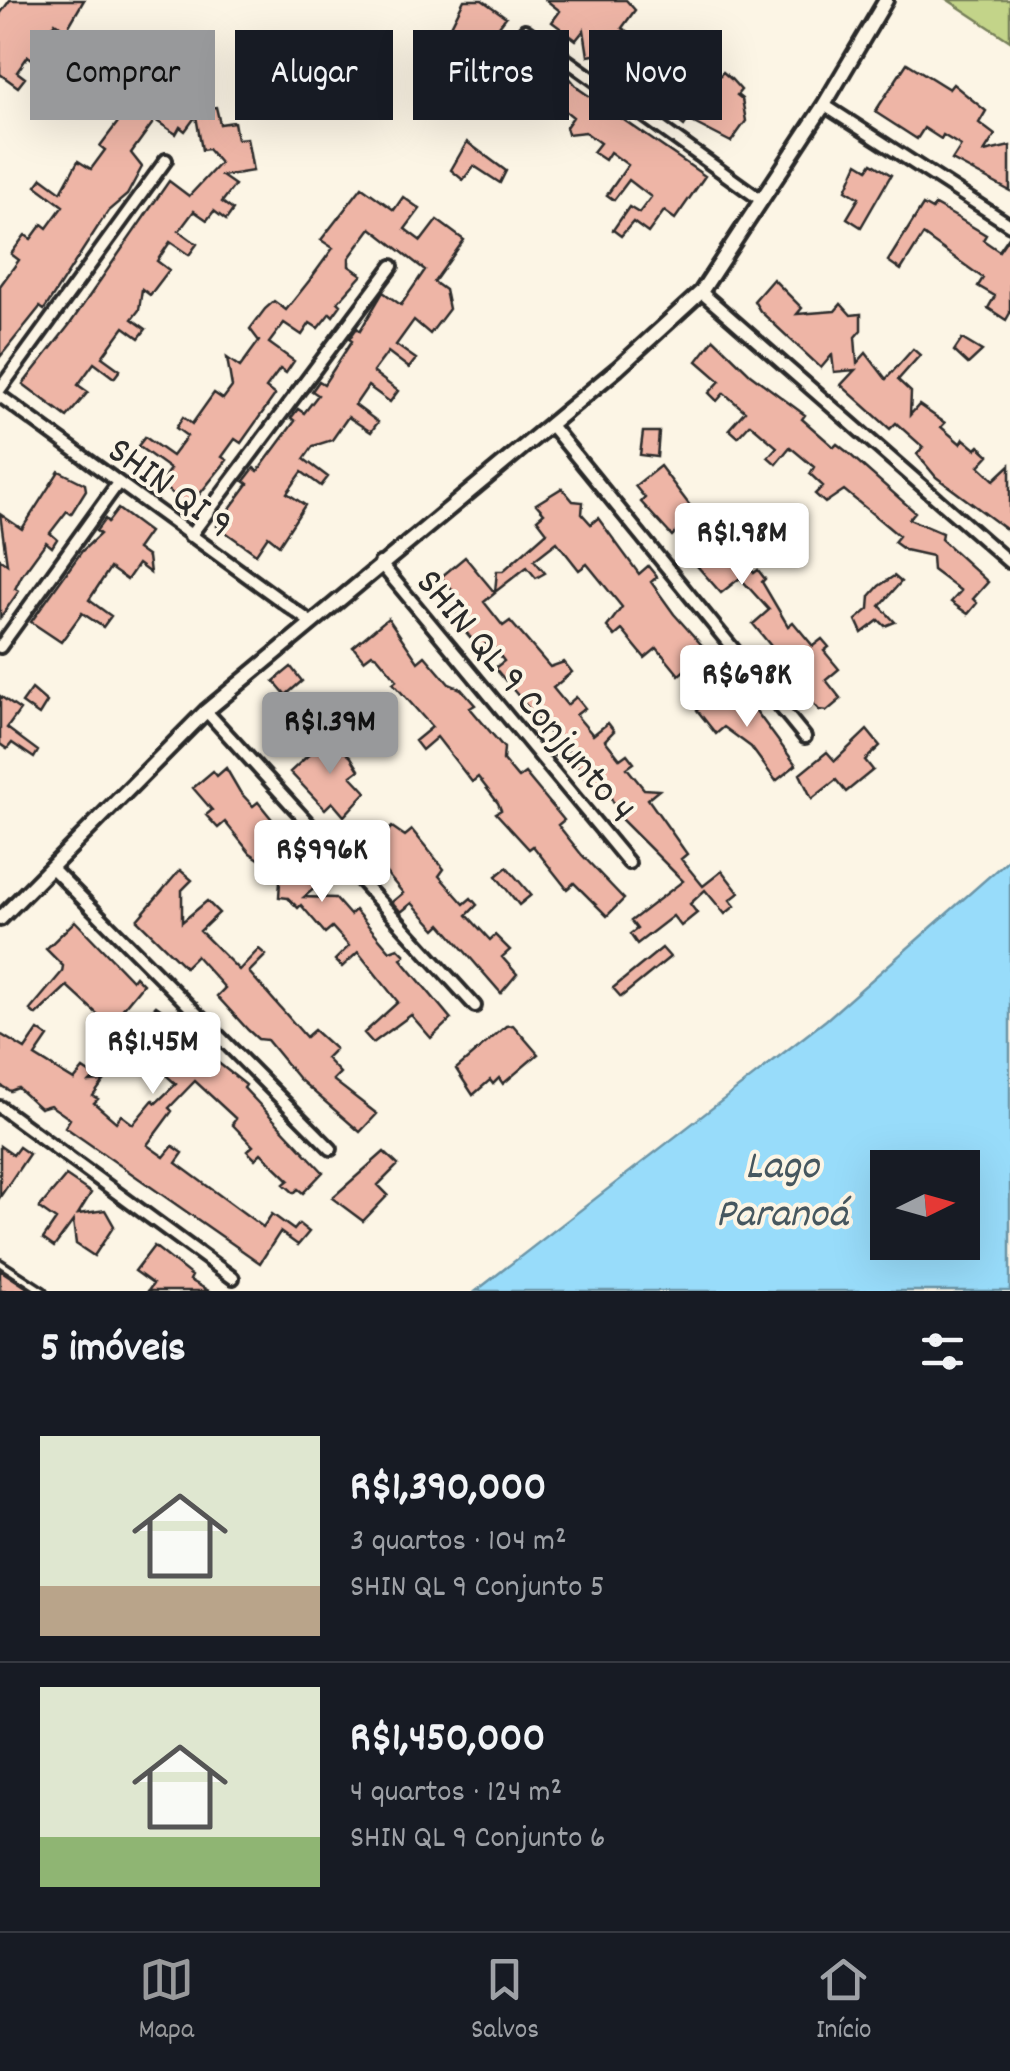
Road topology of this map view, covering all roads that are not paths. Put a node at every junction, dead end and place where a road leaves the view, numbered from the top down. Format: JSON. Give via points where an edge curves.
{"nodes":[{"id":1,"x":886,"y":0,"type":"edge"},
{"id":2,"x":569,"y":62,"type":"edge"},
{"id":3,"x":824,"y":106,"type":"junction"},
{"id":4,"x":166,"y":160,"type":"dead end"},
{"id":5,"x":761,"y":200,"type":"junction"},
{"id":6,"x":1010,"y":225,"type":"edge"},
{"id":7,"x":392,"y":266,"type":"dead end"},
{"id":8,"x":700,"y":292,"type":"junction"},
{"id":9,"x":0,"y":392,"type":"edge"},
{"id":10,"x":550,"y":424,"type":"junction"},
{"id":11,"x":118,"y":483,"type":"junction"},
{"id":12,"x":190,"y":536,"type":"junction"},
{"id":13,"x":1008,"y":562,"type":"edge"},
{"id":14,"x":380,"y":563,"type":"junction"},
{"id":15,"x":309,"y":621,"type":"junction"},
{"id":16,"x":0,"y":646,"type":"edge"},
{"id":17,"x":206,"y":711,"type":"junction"},
{"id":18,"x":805,"y":737,"type":"dead end"},
{"id":19,"x":629,"y":864,"type":"dead end"},
{"id":20,"x":51,"y":867,"type":"junction"},
{"id":21,"x":0,"y":919,"type":"edge"},
{"id":22,"x":475,"y":1006,"type":"dead end"},
{"id":23,"x":0,"y":1107,"type":"edge"},
{"id":24,"x":331,"y":1148,"type":"dead end"},
{"id":25,"x":0,"y":1264,"type":"edge"},
{"id":26,"x":233,"y":1278,"type":"dead end"},
{"id":27,"x":43,"y":1291,"type":"edge"}],
"edges":[{"from":1,"to":3,"type":"street"},
{"from":2,"to":5,"type":"street"},
{"from":3,"to":5,"type":"street"},
{"from":3,"to":6,"type":"street"},
{"from":4,"to":9,"type":"street"},
{"from":5,"to":8,"type":"street"},
{"from":7,"to":12,"type":"street"},
{"from":8,"to":10,"type":"street"},
{"from":8,"to":13,"type":"street"},
{"from":9,"to":11,"type":"street","name":"SHIN QI 9"},
{"from":10,"to":14,"type":"street"},
{"from":10,"to":18,"type":"street"},
{"from":11,"to":12,"type":"street","name":"SHIN QI 9"},
{"from":11,"to":16,"type":"street"},
{"from":12,"to":15,"type":"street","name":"SHIN QI 9"},
{"from":14,"to":15,"type":"street"},
{"from":14,"to":19,"type":"street","name":"SHIN QL 9 Conjunto 4"},
{"from":15,"to":17,"type":"street"},
{"from":17,"to":20,"type":"street"},
{"from":17,"to":22,"type":"street"},
{"from":20,"to":21,"type":"street"},
{"from":20,"to":24,"type":"street"},
{"from":23,"to":26,"type":"street"},
{"from":25,"to":27,"type":"lane"}]}
